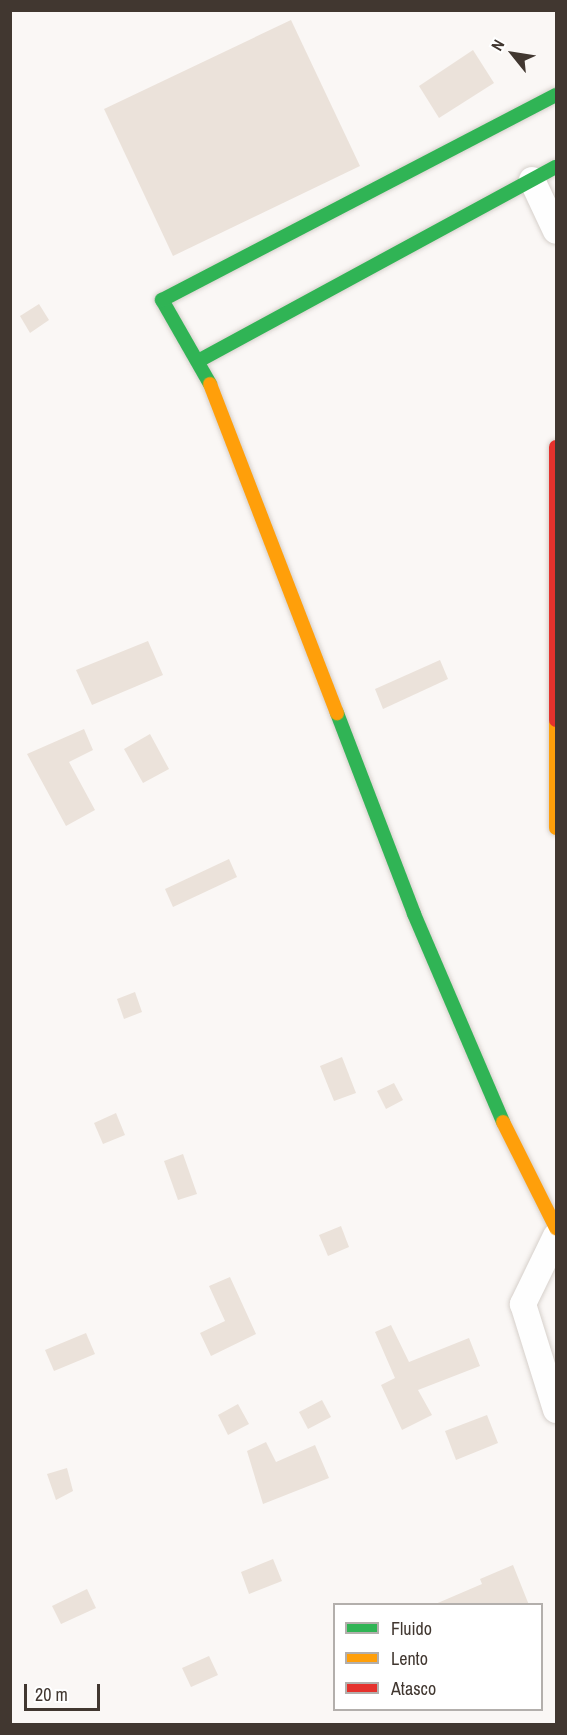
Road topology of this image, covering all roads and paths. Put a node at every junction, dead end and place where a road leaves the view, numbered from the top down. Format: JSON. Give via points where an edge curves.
{"nodes":[{"id":1,"x":556,"y":95,"type":"edge"},
{"id":2,"x":556,"y":167,"type":"edge"},
{"id":3,"x":532,"y":180,"type":"junction"},
{"id":4,"x":556,"y":231,"type":"edge"},
{"id":5,"x":200,"y":360,"type":"junction"},
{"id":6,"x":556,"y":447,"type":"edge"},
{"id":7,"x":556,"y":828,"type":"edge"},
{"id":8,"x":556,"y":1228,"type":"edge"},
{"id":9,"x":556,"y":1236,"type":"edge"},
{"id":10,"x":556,"y":1410,"type":"edge"}],
"edges":[{"from":1,"to":5,"type":"street","via":[[162,300]]},
{"from":2,"to":3,"type":"street"},
{"from":3,"to":4,"type":"street"},
{"from":3,"to":5,"type":"street"},
{"from":5,"to":8,"type":"street","via":[[418,925],[482,1080]]},
{"from":6,"to":7,"type":"street"},
{"from":9,"to":10,"type":"street","via":[[523,1304]]}]}
